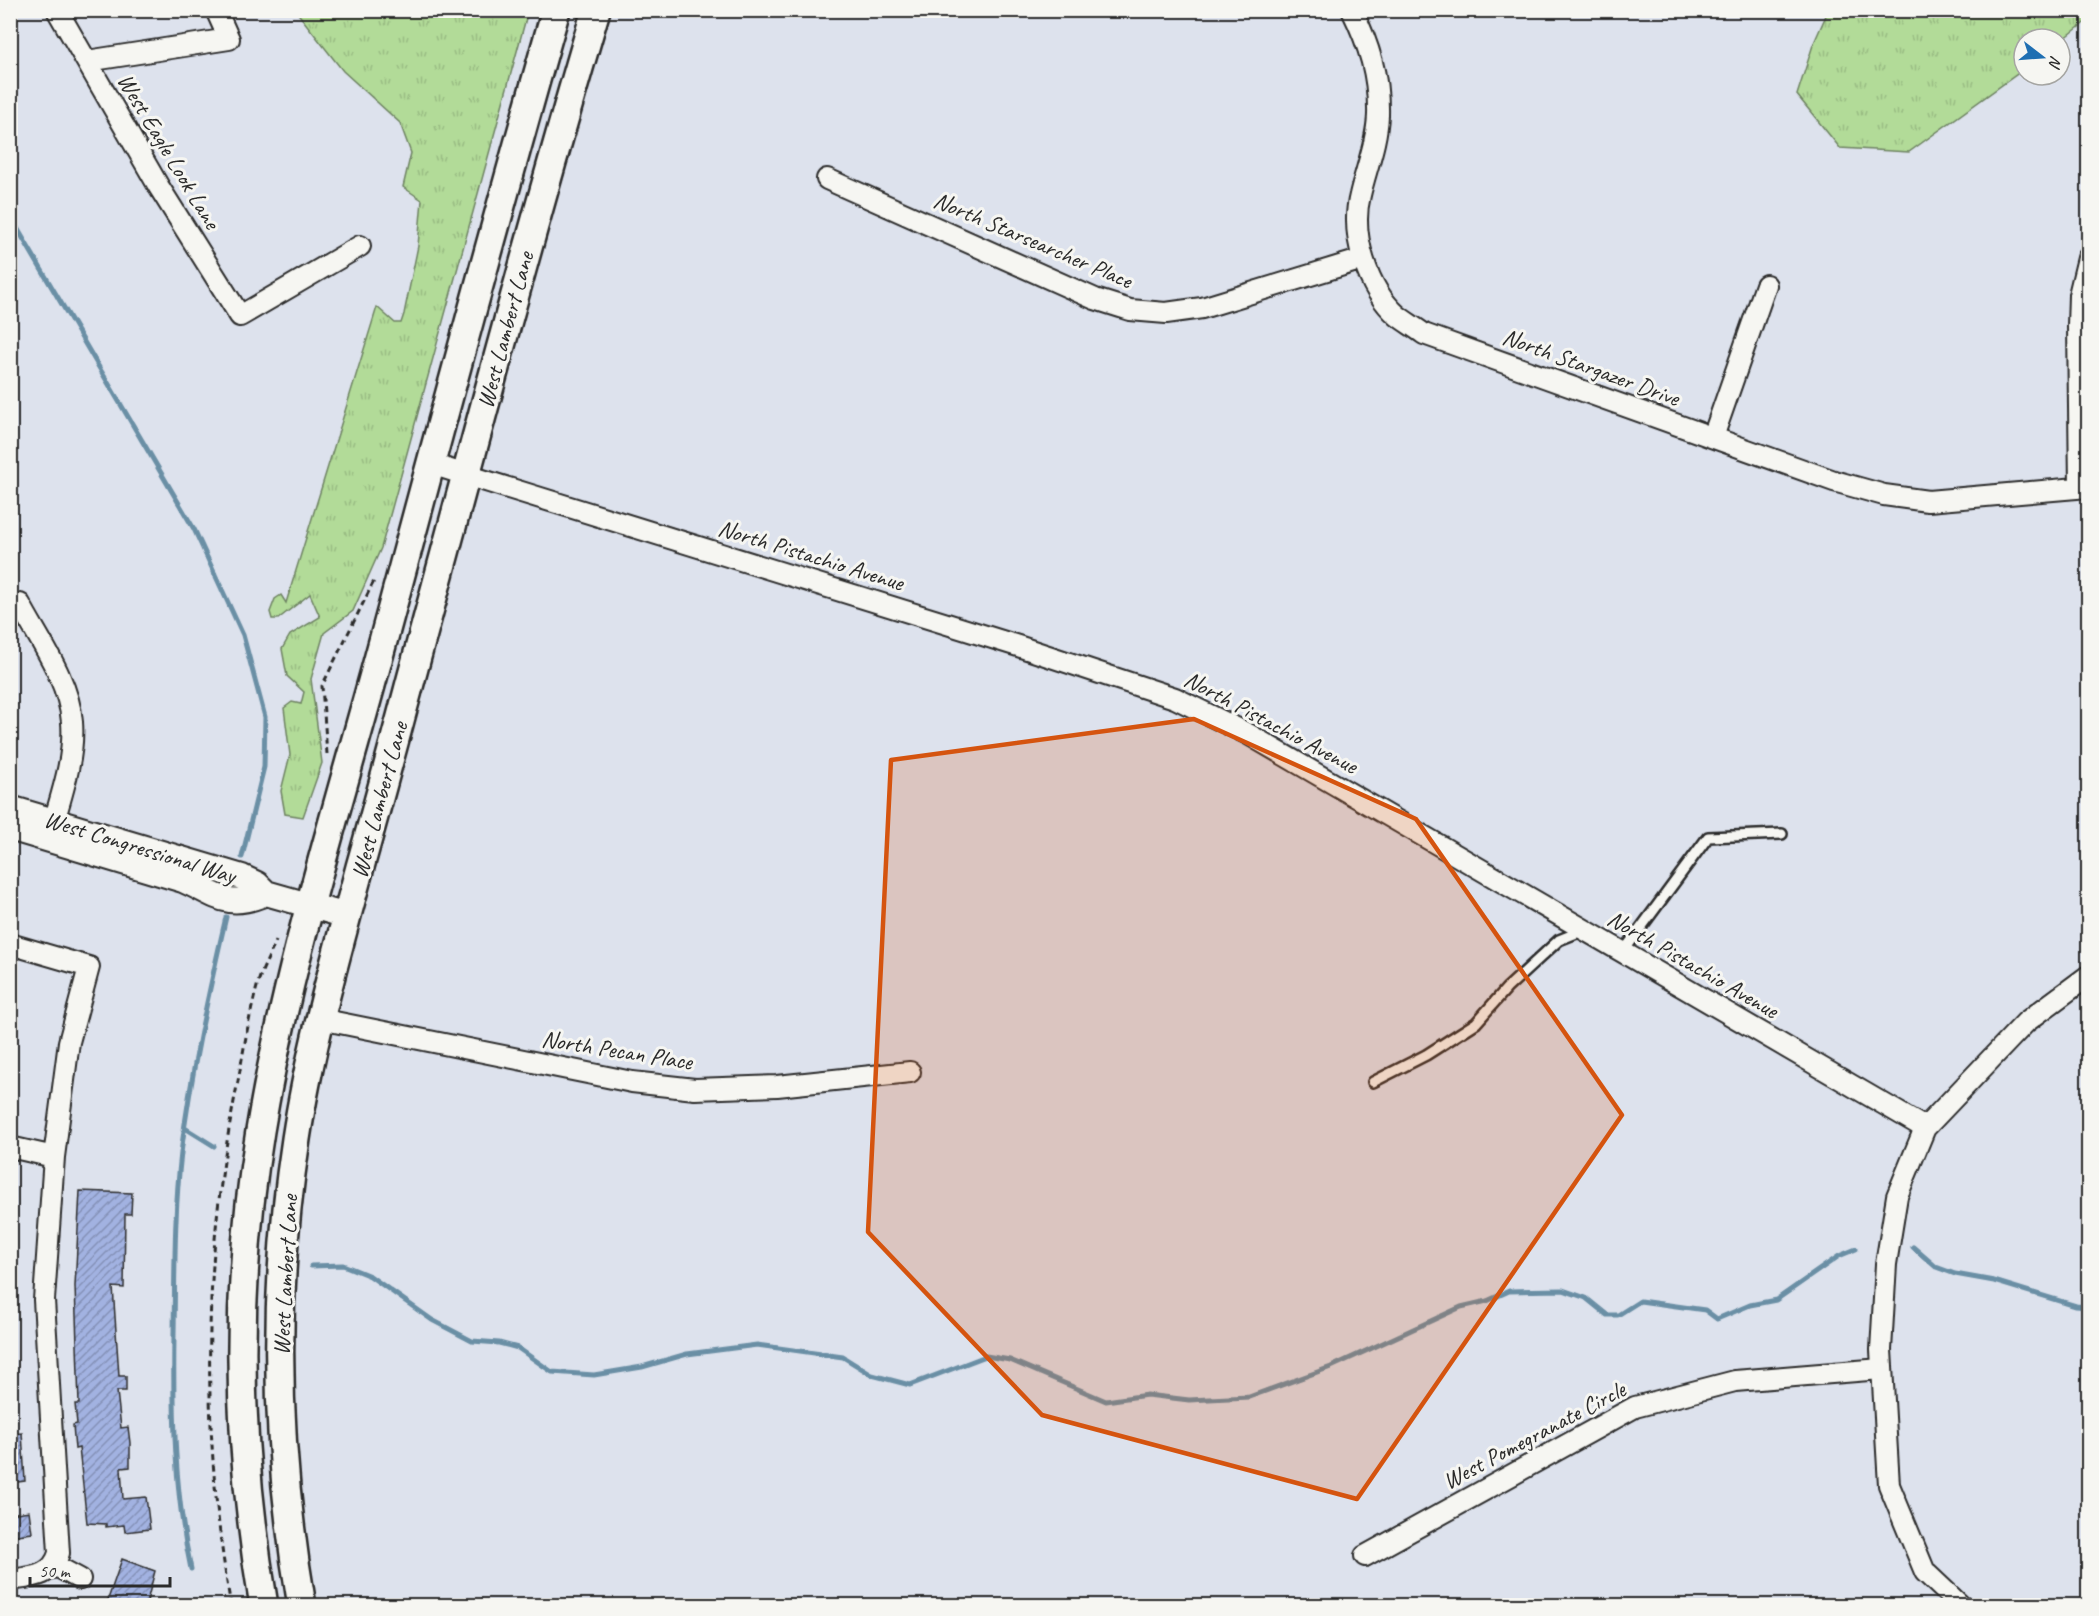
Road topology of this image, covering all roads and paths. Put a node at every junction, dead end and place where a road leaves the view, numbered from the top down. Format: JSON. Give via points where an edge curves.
{"nodes":[{"id":1,"x":57,"y":10,"type":"edge"},
{"id":2,"x":216,"y":10,"type":"edge"},
{"id":3,"x":556,"y":10,"type":"edge"},
{"id":4,"x":596,"y":10,"type":"edge"},
{"id":5,"x":1352,"y":10,"type":"edge"},
{"id":6,"x":87,"y":60,"type":"junction"},
{"id":7,"x":827,"y":179,"type":"dead end"},
{"id":8,"x":360,"y":246,"type":"dead end"},
{"id":9,"x":2088,"y":258,"type":"edge"},
{"id":10,"x":1363,"y":259,"type":"junction"},
{"id":11,"x":1766,"y":285,"type":"dead end"},
{"id":12,"x":1713,"y":437,"type":"junction"},
{"id":13,"x":431,"y":464,"type":"junction"},
{"id":14,"x":467,"y":474,"type":"junction"},
{"id":15,"x":2084,"y":487,"type":"edge"},
{"id":16,"x":15,"y":607,"type":"edge"},
{"id":17,"x":322,"y":686,"type":"dead end"},
{"id":18,"x":328,"y":759,"type":"dead end"},
{"id":19,"x":10,"y":808,"type":"edge"},
{"id":20,"x":10,"y":828,"type":"edge"},
{"id":21,"x":52,"y":830,"type":"junction"},
{"id":22,"x":1782,"y":834,"type":"dead end"},
{"id":23,"x":312,"y":906,"type":"junction"},
{"id":24,"x":347,"y":916,"type":"junction"},
{"id":25,"x":1584,"y":930,"type":"junction"},
{"id":26,"x":10,"y":944,"type":"edge"},
{"id":27,"x":1623,"y":952,"type":"junction"},
{"id":28,"x":2088,"y":976,"type":"edge"},
{"id":29,"x":320,"y":1019,"type":"junction"},
{"id":30,"x":910,"y":1072,"type":"dead end"},
{"id":31,"x":1373,"y":1082,"type":"dead end"},
{"id":32,"x":1924,"y":1128,"type":"junction"},
{"id":33,"x":10,"y":1147,"type":"edge"},
{"id":34,"x":54,"y":1157,"type":"junction"},
{"id":35,"x":1881,"y":1370,"type":"junction"},
{"id":36,"x":1365,"y":1556,"type":"dead end"},
{"id":37,"x":54,"y":1565,"type":"junction"},
{"id":38,"x":80,"y":1579,"type":"dead end"},
{"id":39,"x":10,"y":1580,"type":"edge"},
{"id":40,"x":264,"y":1605,"type":"edge"},
{"id":41,"x":302,"y":1605,"type":"edge"},
{"id":42,"x":1961,"y":1605,"type":"edge"}],
"edges":[{"from":1,"to":6,"type":"street","name":"West Eagle Look Lane"},
{"from":2,"to":6,"type":"street","via":[[229,39]]},
{"from":3,"to":13,"type":"main road","name":"West Lambert Lane"},
{"from":4,"to":14,"type":"main road","name":"West Lambert Lane","via":[[550,164]]},
{"from":5,"to":10,"type":"street","name":"North Stargazer Drive","via":[[1369,46],[1378,80],[1378,117],[1359,198],[1356,229]]},
{"from":6,"to":8,"type":"street","name":"West Eagle Look Lane","via":[[159,187],[240,316]]},
{"from":7,"to":10,"type":"street","name":"North Starsearcher Place","via":[[1095,299],[1130,310],[1166,313],[1202,308]]},
{"from":9,"to":15,"type":"street","via":[[2079,296],[2078,326]]},
{"from":10,"to":12,"type":"street","name":"North Stargazer Drive","via":[[1380,294],[1397,315],[1424,334]]},
{"from":11,"to":12,"type":"street"},
{"from":12,"to":15,"type":"street","name":"North Stargazer Drive","via":[[1834,482],[1884,495],[1938,500]]},
{"from":13,"to":14,"type":"street","name":"North Pistachio Avenue"},
{"from":13,"to":23,"type":"main road","name":"West Lambert Lane"},
{"from":14,"to":24,"type":"main road","name":"West Lambert Lane"},
{"from":14,"to":25,"type":"street","name":"North Pistachio Avenue","via":[[1175,698],[1248,734]]},
{"from":16,"to":21,"type":"street","via":[[64,688],[72,721],[71,752]]},
{"from":17,"to":18,"type":"path"},
{"from":19,"to":21,"type":"street","name":"West Congressional Way"},
{"from":20,"to":21,"type":"street","name":"West Congressional Way"},
{"from":21,"to":23,"type":"street","name":"West Congressional Way","via":[[242,878],[266,893]]},
{"from":22,"to":27,"type":"lane","via":[[1708,837]]},
{"from":23,"to":24,"type":"street","name":"West Congressional Way"},
{"from":23,"to":40,"type":"main road","name":"West Lambert Lane","via":[[270,1076],[245,1257],[244,1432]]},
{"from":24,"to":29,"type":"main road","name":"West Lambert Lane"},
{"from":25,"to":27,"type":"street","name":"North Pistachio Avenue"},
{"from":25,"to":31,"type":"lane","via":[[1559,940],[1476,1023]]},
{"from":26,"to":34,"type":"street","via":[[89,967],[69,1042]]},
{"from":27,"to":32,"type":"street","name":"North Pistachio Avenue"},
{"from":28,"to":32,"type":"street","via":[[2026,1022]]},
{"from":29,"to":30,"type":"street","name":"North Pecan Place","via":[[632,1082],[695,1089],[777,1086]]},
{"from":29,"to":41,"type":"main road","name":"West Lambert Lane","via":[[296,1140],[279,1318],[285,1480]]},
{"from":32,"to":35,"type":"street","via":[[1897,1196],[1886,1264]]},
{"from":33,"to":34,"type":"street"},
{"from":34,"to":37,"type":"street","via":[[44,1300],[59,1537]]},
{"from":35,"to":36,"type":"street","name":"West Pomegranate Circle","via":[[1735,1381],[1635,1407]]},
{"from":35,"to":42,"type":"street","via":[[1889,1485],[1925,1572]]},
{"from":37,"to":38,"type":"street"},
{"from":37,"to":39,"type":"street","via":[[42,1575]]}]}
